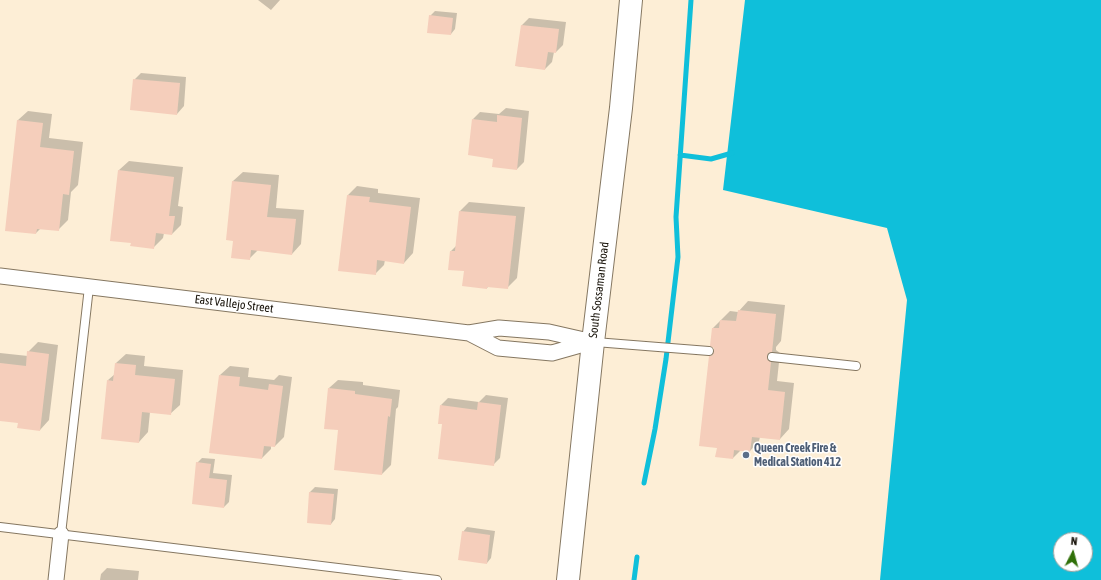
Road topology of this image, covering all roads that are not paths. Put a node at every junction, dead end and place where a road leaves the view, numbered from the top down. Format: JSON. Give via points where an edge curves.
{"nodes":[{"id":1,"x":631,"y":0,"type":"edge"},
{"id":2,"x":0,"y":276,"type":"edge"},
{"id":3,"x":89,"y":287,"type":"junction"},
{"id":4,"x":469,"y":333,"type":"junction"},
{"id":5,"x":593,"y":342,"type":"junction"},
{"id":6,"x":709,"y":351,"type":"dead end"},
{"id":7,"x":772,"y":357,"type":"dead end"},
{"id":8,"x":856,"y":366,"type":"dead end"},
{"id":9,"x":0,"y":527,"type":"edge"},
{"id":10,"x":61,"y":534,"type":"junction"},
{"id":11,"x":56,"y":580,"type":"edge"},
{"id":12,"x":437,"y":580,"type":"edge"},
{"id":13,"x":568,"y":580,"type":"edge"}],
"edges":[{"from":1,"to":5,"type":"main road","name":"South Sossaman Road"},
{"from":2,"to":3,"type":"street","name":"East Vallejo Street"},
{"from":3,"to":4,"type":"street","name":"East Vallejo Street"},
{"from":3,"to":10,"type":"lane"},
{"from":4,"to":5,"type":"street","name":"East Vallejo Street","via":[[499,328],[549,332]]},
{"from":4,"to":5,"type":"street","name":"East Vallejo Street","via":[[498,348],[552,353]]},
{"from":5,"to":6,"type":"lane"},
{"from":5,"to":13,"type":"main road","name":"South Sossaman Road"},
{"from":7,"to":8,"type":"lane"},
{"from":9,"to":10,"type":"lane"},
{"from":10,"to":11,"type":"street"},
{"from":10,"to":12,"type":"lane"}]}
